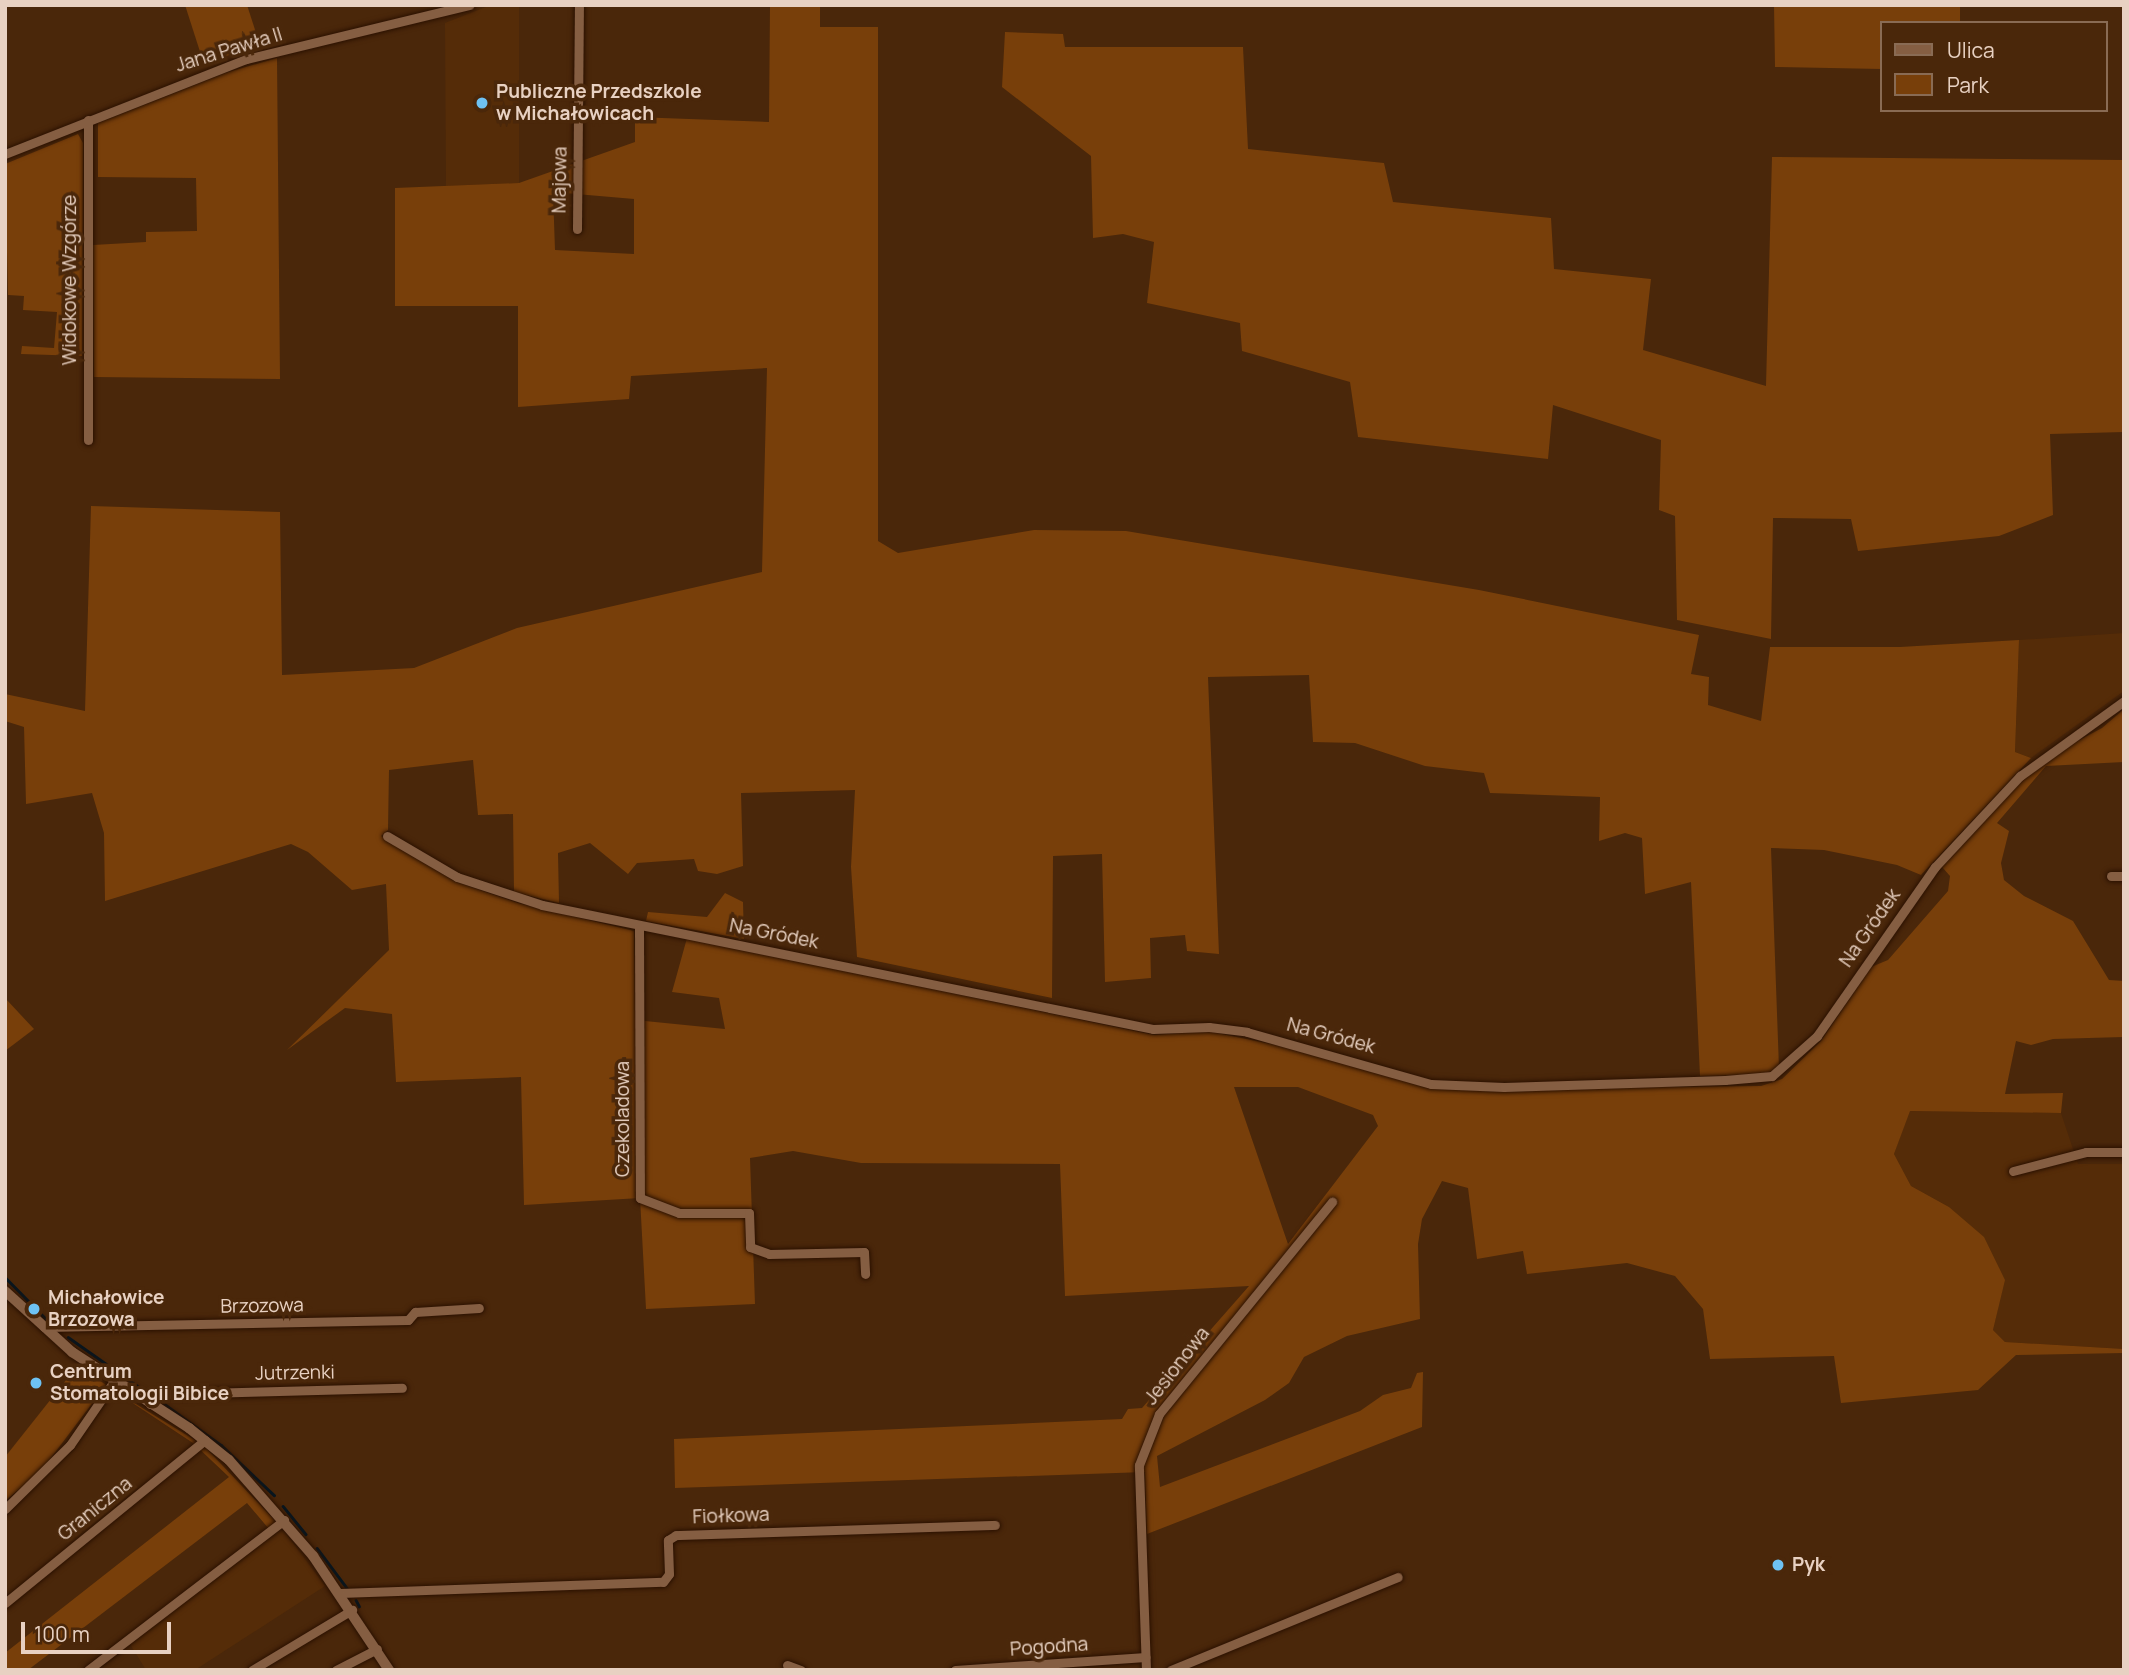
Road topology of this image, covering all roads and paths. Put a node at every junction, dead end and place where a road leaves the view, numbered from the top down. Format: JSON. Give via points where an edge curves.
{"nodes":[{"id":1,"x":579,"y":5,"type":"edge"},
{"id":2,"x":466,"y":6,"type":"edge"},
{"id":3,"x":88,"y":120,"type":"junction"},
{"id":4,"x":5,"y":154,"type":"edge"},
{"id":5,"x":577,"y":229,"type":"dead end"},
{"id":6,"x":88,"y":440,"type":"dead end"},
{"id":7,"x":2124,"y":701,"type":"edge"},
{"id":8,"x":387,"y":836,"type":"dead end"},
{"id":9,"x":2111,"y":876,"type":"dead end"},
{"id":10,"x":2124,"y":876,"type":"edge"},
{"id":11,"x":639,"y":927,"type":"junction"},
{"id":12,"x":2124,"y":1152,"type":"edge"},
{"id":13,"x":2013,"y":1171,"type":"dead end"},
{"id":14,"x":1332,"y":1202,"type":"dead end"},
{"id":15,"x":865,"y":1274,"type":"dead end"},
{"id":16,"x":5,"y":1291,"type":"edge"},
{"id":17,"x":478,"y":1308,"type":"dead end"},
{"id":18,"x":42,"y":1327,"type":"junction"},
{"id":19,"x":114,"y":1381,"type":"junction"},
{"id":20,"x":402,"y":1388,"type":"dead end"},
{"id":21,"x":150,"y":1404,"type":"junction"},
{"id":22,"x":205,"y":1440,"type":"junction"},
{"id":23,"x":5,"y":1509,"type":"edge"},
{"id":24,"x":284,"y":1520,"type":"junction"},
{"id":25,"x":995,"y":1525,"type":"dead end"},
{"id":26,"x":1398,"y":1577,"type":"dead end"},
{"id":27,"x":341,"y":1593,"type":"junction"},
{"id":28,"x":5,"y":1602,"type":"edge"},
{"id":29,"x":352,"y":1610,"type":"junction"},
{"id":30,"x":377,"y":1649,"type":"junction"},
{"id":31,"x":1146,"y":1657,"type":"junction"},
{"id":32,"x":787,"y":1665,"type":"dead end"},
{"id":33,"x":88,"y":1670,"type":"edge"},
{"id":34,"x":252,"y":1670,"type":"edge"},
{"id":35,"x":336,"y":1670,"type":"edge"},
{"id":36,"x":389,"y":1670,"type":"edge"},
{"id":37,"x":801,"y":1670,"type":"edge"},
{"id":38,"x":955,"y":1670,"type":"edge"},
{"id":39,"x":1146,"y":1670,"type":"edge"},
{"id":40,"x":1171,"y":1670,"type":"edge"}],
"edges":[{"from":1,"to":5,"type":"street","name":"Majowa"},
{"from":2,"to":3,"type":"street","name":"Jana Pawła II","via":[[246,59]]},
{"from":3,"to":4,"type":"street","name":"Jana Pawła II"},
{"from":3,"to":6,"type":"street","name":"Widokowe Wzgórze"},
{"from":7,"to":11,"type":"street","name":"Na Gródek","via":[[2083,734],[2052,749],[2003,793],[1935,867],[1817,1036],[1772,1076],[1447,1086],[1247,1032],[1209,1027],[1153,1029]]},
{"from":8,"to":11,"type":"street","name":"Na Gródek","via":[[457,877],[497,893]]},
{"from":9,"to":10,"type":"street"},
{"from":11,"to":15,"type":"street","name":"Czekoladowa","via":[[640,1198],[679,1213],[749,1213],[750,1247],[769,1254],[864,1252]]},
{"from":12,"to":13,"type":"street","via":[[2086,1152]]},
{"from":14,"to":31,"type":"street","name":"Jesionowa","via":[[1159,1414],[1139,1465]]},
{"from":16,"to":18,"type":"street"},
{"from":17,"to":18,"type":"street","name":"Brzozowa","via":[[415,1311],[408,1320]]},
{"from":18,"to":19,"type":"street"},
{"from":19,"to":21,"type":"street"},
{"from":19,"to":23,"type":"street","via":[[70,1445]]},
{"from":20,"to":21,"type":"street","name":"Jutrzenki","via":[[166,1394]]},
{"from":21,"to":22,"type":"street"},
{"from":22,"to":24,"type":"street"},
{"from":22,"to":28,"type":"street","name":"Graniczna"},
{"from":24,"to":27,"type":"street"},
{"from":24,"to":33,"type":"street"},
{"from":25,"to":27,"type":"street","name":"Fiołkowa","via":[[676,1535],[668,1540],[669,1574],[663,1582]]},
{"from":26,"to":40,"type":"street"},
{"from":27,"to":29,"type":"street"},
{"from":29,"to":30,"type":"street"},
{"from":29,"to":34,"type":"street"},
{"from":30,"to":35,"type":"street"},
{"from":30,"to":36,"type":"street"},
{"from":31,"to":38,"type":"street","name":"Pogodna"},
{"from":31,"to":39,"type":"street","name":"Jesionowa"},
{"from":32,"to":37,"type":"street"}]}
